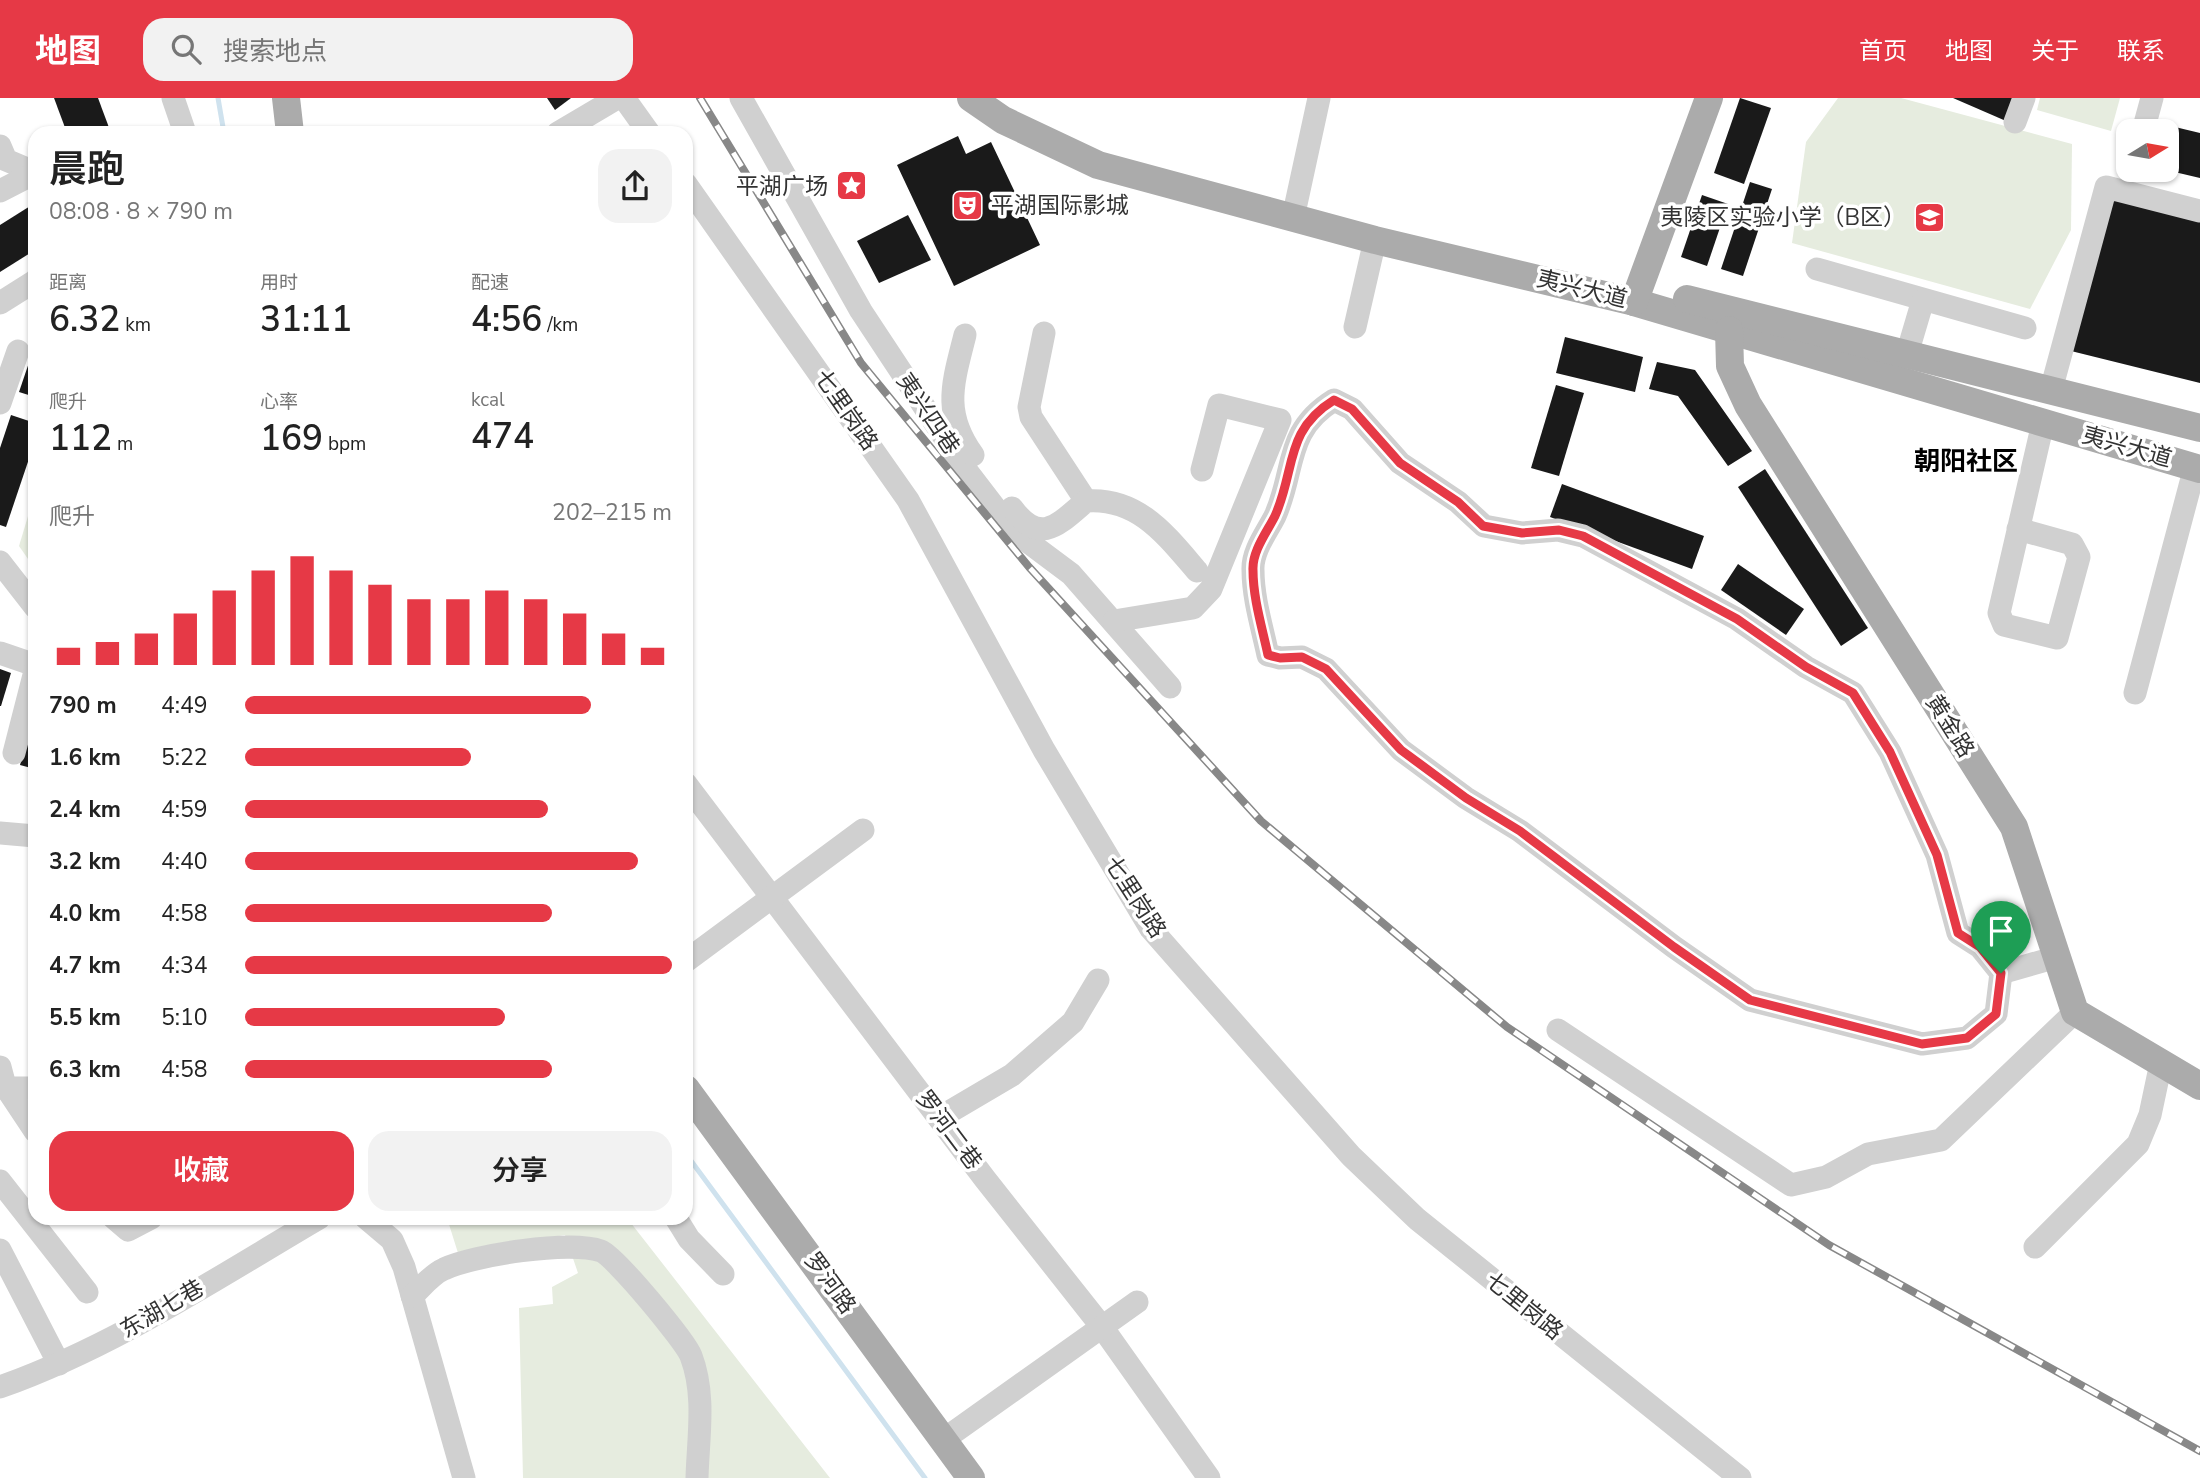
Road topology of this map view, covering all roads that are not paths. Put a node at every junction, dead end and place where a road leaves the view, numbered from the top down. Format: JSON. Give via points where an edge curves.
{"nodes":[{"id":1,"x":173,"y":98,"type":"edge"},
{"id":2,"x":272,"y":98,"type":"edge"},
{"id":3,"x":286,"y":98,"type":"edge"},
{"id":4,"x":617,"y":98,"type":"edge"},
{"id":5,"x":624,"y":98,"type":"edge"},
{"id":6,"x":741,"y":98,"type":"edge"},
{"id":7,"x":971,"y":98,"type":"edge"},
{"id":8,"x":1006,"y":98,"type":"edge"},
{"id":9,"x":1319,"y":98,"type":"edge"},
{"id":10,"x":1709,"y":98,"type":"edge"},
{"id":11,"x":2024,"y":98,"type":"edge"},
{"id":12,"x":2152,"y":98,"type":"edge"},
{"id":13,"x":2146,"y":119,"type":"edge"},
{"id":14,"x":2015,"y":122,"type":"dead end"},
{"id":15,"x":182,"y":126,"type":"edge"},
{"id":16,"x":276,"y":126,"type":"edge"},
{"id":17,"x":289,"y":126,"type":"edge"},
{"id":18,"x":570,"y":126,"type":"edge"},
{"id":19,"x":644,"y":126,"type":"edge"},
{"id":20,"x":0,"y":146,"type":"edge"},
{"id":21,"x":28,"y":169,"type":"edge"},
{"id":22,"x":28,"y":175,"type":"edge"},
{"id":23,"x":0,"y":191,"type":"edge"},
{"id":24,"x":693,"y":194,"type":"edge"},
{"id":25,"x":1296,"y":204,"type":"junction"},
{"id":26,"x":2200,"y":211,"type":"edge"},
{"id":27,"x":1375,"y":240,"type":"junction"},
{"id":28,"x":1817,"y":270,"type":"dead end"},
{"id":29,"x":28,"y":285,"type":"edge"},
{"id":30,"x":1637,"y":295,"type":"junction"},
{"id":31,"x":1923,"y":300,"type":"junction"},
{"id":32,"x":0,"y":303,"type":"edge"},
{"id":33,"x":1355,"y":327,"type":"dead end"},
{"id":34,"x":2025,"y":328,"type":"dead end"},
{"id":35,"x":1729,"y":330,"type":"junction"},
{"id":36,"x":1044,"y":333,"type":"dead end"},
{"id":37,"x":965,"y":335,"type":"dead end"},
{"id":38,"x":18,"y":351,"type":"dead end"},
{"id":39,"x":1907,"y":354,"type":"junction"},
{"id":40,"x":2050,"y":390,"type":"junction"},
{"id":41,"x":0,"y":403,"type":"edge"},
{"id":42,"x":952,"y":406,"type":"junction"},
{"id":43,"x":923,"y":408,"type":"junction"},
{"id":44,"x":2043,"y":423,"type":"junction"},
{"id":45,"x":2200,"y":428,"type":"edge"},
{"id":46,"x":2197,"y":468,"type":"edge"},
{"id":47,"x":1202,"y":470,"type":"dead end"},
{"id":48,"x":1086,"y":501,"type":"junction"},
{"id":49,"x":2018,"y":529,"type":"junction"},
{"id":50,"x":0,"y":562,"type":"edge"},
{"id":51,"x":1197,"y":571,"type":"dead end"},
{"id":52,"x":28,"y":598,"type":"edge"},
{"id":53,"x":1114,"y":621,"type":"junction"},
{"id":54,"x":0,"y":653,"type":"edge"},
{"id":55,"x":28,"y":663,"type":"edge"},
{"id":56,"x":1170,"y":687,"type":"dead end"},
{"id":57,"x":2135,"y":694,"type":"dead end"},
{"id":58,"x":28,"y":698,"type":"edge"},
{"id":59,"x":14,"y":753,"type":"dead end"},
{"id":60,"x":693,"y":792,"type":"edge"},
{"id":61,"x":863,"y":830,"type":"dead end"},
{"id":62,"x":0,"y":833,"type":"edge"},
{"id":63,"x":28,"y":835,"type":"edge"},
{"id":64,"x":774,"y":896,"type":"junction"},
{"id":65,"x":693,"y":956,"type":"edge"},
{"id":66,"x":2057,"y":957,"type":"junction"},
{"id":67,"x":2001,"y":973,"type":"junction"},
{"id":68,"x":1098,"y":980,"type":"dead end"},
{"id":69,"x":2075,"y":1012,"type":"junction"},
{"id":70,"x":1558,"y":1030,"type":"dead end"},
{"id":71,"x":2161,"y":1063,"type":"junction"},
{"id":72,"x":2,"y":1080,"type":"edge"},
{"id":73,"x":28,"y":1086,"type":"edge"},
{"id":74,"x":2200,"y":1086,"type":"edge"},
{"id":75,"x":693,"y":1099,"type":"edge"},
{"id":76,"x":939,"y":1118,"type":"junction"},
{"id":77,"x":28,"y":1120,"type":"edge"},
{"id":78,"x":0,"y":1181,"type":"edge"},
{"id":79,"x":28,"y":1217,"type":"edge"},
{"id":80,"x":34,"y":1225,"type":"edge"},
{"id":81,"x":122,"y":1225,"type":"edge"},
{"id":82,"x":138,"y":1225,"type":"edge"},
{"id":83,"x":307,"y":1225,"type":"edge"},
{"id":84,"x":374,"y":1225,"type":"edge"},
{"id":85,"x":680,"y":1225,"type":"edge"},
{"id":86,"x":2035,"y":1247,"type":"dead end"},
{"id":87,"x":0,"y":1251,"type":"edge"},
{"id":88,"x":723,"y":1274,"type":"dead end"},
{"id":89,"x":87,"y":1292,"type":"dead end"},
{"id":90,"x":412,"y":1296,"type":"junction"},
{"id":91,"x":1137,"y":1301,"type":"dead end"},
{"id":92,"x":1101,"y":1327,"type":"junction"},
{"id":93,"x":59,"y":1364,"type":"junction"},
{"id":94,"x":0,"y":1387,"type":"edge"},
{"id":95,"x":943,"y":1440,"type":"junction"},
{"id":96,"x":464,"y":1478,"type":"edge"},
{"id":97,"x":697,"y":1478,"type":"edge"},
{"id":98,"x":971,"y":1478,"type":"edge"},
{"id":99,"x":1209,"y":1478,"type":"edge"},
{"id":100,"x":1740,"y":1478,"type":"edge"}],
"edges":[{"from":1,"to":15,"type":"street"},
{"from":2,"to":16,"type":"main road"},
{"from":3,"to":17,"type":"main road"},
{"from":4,"to":18,"type":"street"},
{"from":5,"to":19,"type":"street"},
{"from":6,"to":43,"type":"street","name":"夷兴四巷","via":[[861,311]]},
{"from":7,"to":27,"type":"main road","name":"夷兴大道","via":[[1003,120],[1098,165]]},
{"from":8,"to":25,"type":"main road","name":"夷兴大道","via":[[1102,152]]},
{"from":9,"to":25,"type":"street"},
{"from":10,"to":30,"type":"main road"},
{"from":11,"to":14,"type":"street"},
{"from":12,"to":13,"type":"street"},
{"from":20,"to":21,"type":"street","via":[[6,160]]},
{"from":22,"to":23,"type":"street"},
{"from":24,"to":100,"type":"street","name":"七里岗路","via":[[908,500],[1044,750],[1152,929],[1351,1156],[1417,1219]]},
{"from":25,"to":30,"type":"main road","name":"夷兴大道"},
{"from":26,"to":40,"type":"street","via":[[2106,187]]},
{"from":27,"to":30,"type":"main road","name":"夷兴大道"},
{"from":27,"to":33,"type":"street"},
{"from":28,"to":31,"type":"street"},
{"from":29,"to":32,"type":"street"},
{"from":30,"to":35,"type":"main road","name":"夷兴大道"},
{"from":30,"to":39,"type":"main road","name":"夷兴大道"},
{"from":31,"to":34,"type":"street"},
{"from":31,"to":39,"type":"street"},
{"from":35,"to":44,"type":"main road","name":"夷兴大道"},
{"from":35,"to":66,"type":"main road","name":"黄金路","via":[[1730,366],[1748,405],[2014,827]]},
{"from":36,"to":48,"type":"street","via":[[1028,407]]},
{"from":37,"to":42,"type":"street"},
{"from":38,"to":41,"type":"street"},
{"from":39,"to":40,"type":"main road","name":"夷兴大道"},
{"from":40,"to":45,"type":"main road","name":"夷兴大道"},
{"from":42,"to":43,"type":"street"},
{"from":42,"to":48,"type":"street","via":[[965,444],[1021,521],[1042,530],[1053,528]]},
{"from":43,"to":53,"type":"street","name":"夷兴四巷","via":[[1012,530],[1071,574]]},
{"from":44,"to":46,"type":"main road","name":"夷兴大道"},
{"from":44,"to":49,"type":"street"},
{"from":46,"to":57,"type":"street"},
{"from":47,"to":53,"type":"street","via":[[1219,405],[1280,420],[1211,589],[1193,608]]},
{"from":48,"to":51,"type":"street","via":[[1121,503],[1136,511],[1160,528]]},
{"from":49,"to":49,"type":"street","via":[[2000,620],[2057,639],[2079,557],[2072,544]]},
{"from":50,"to":52,"type":"street"},
{"from":53,"to":56,"type":"street","name":"夷兴四巷"},
{"from":54,"to":55,"type":"street"},
{"from":58,"to":59,"type":"street"},
{"from":60,"to":64,"type":"street","name":"罗河二巷"},
{"from":61,"to":64,"type":"street"},
{"from":62,"to":63,"type":"street"},
{"from":64,"to":65,"type":"street"},
{"from":64,"to":76,"type":"street","name":"罗河二巷"},
{"from":66,"to":67,"type":"street"},
{"from":66,"to":69,"type":"main road","name":"黄金路"},
{"from":67,"to":67,"type":"street","via":[[1996,1014],[1967,1038],[1922,1044],[1750,1000],[1401,750],[1326,669],[1302,657],[1268,655],[1252,567],[1276,514],[1300,433],[1313,413],[1334,400],[1352,409],[1400,463],[1458,502],[1483,526],[1522,533],[1559,530],[1583,536],[1737,619],[1853,693],[1890,752],[1937,855],[1958,933],[1980,947]]},
{"from":68,"to":76,"type":"street","via":[[1073,1022],[982,1095]]},
{"from":69,"to":70,"type":"street","via":[[1941,1140],[1868,1154],[1826,1177],[1791,1185]]},
{"from":69,"to":71,"type":"main road"},
{"from":71,"to":74,"type":"main road"},
{"from":71,"to":86,"type":"street","via":[[2150,1115],[2138,1144]]},
{"from":72,"to":73,"type":"street"},
{"from":72,"to":77,"type":"street"},
{"from":75,"to":95,"type":"main road","name":"罗河路"},
{"from":76,"to":92,"type":"street","name":"罗河二巷"},
{"from":78,"to":79,"type":"street"},
{"from":80,"to":89,"type":"street"},
{"from":81,"to":82,"type":"street","via":[[128,1230]]},
{"from":83,"to":93,"type":"street","name":"东湖七巷","via":[[136,1325]]},
{"from":84,"to":90,"type":"street","via":[[392,1240]]},
{"from":85,"to":88,"type":"street"},
{"from":87,"to":93,"type":"street"},
{"from":90,"to":96,"type":"street"},
{"from":90,"to":97,"type":"street","via":[[442,1269],[473,1261],[567,1245],[604,1252],[691,1355],[701,1432]]},
{"from":91,"to":92,"type":"street"},
{"from":92,"to":95,"type":"street"},
{"from":92,"to":99,"type":"street","name":"罗河二巷"},
{"from":93,"to":94,"type":"street","name":"东湖七巷"},
{"from":95,"to":98,"type":"main road","name":"罗河路"}]}
